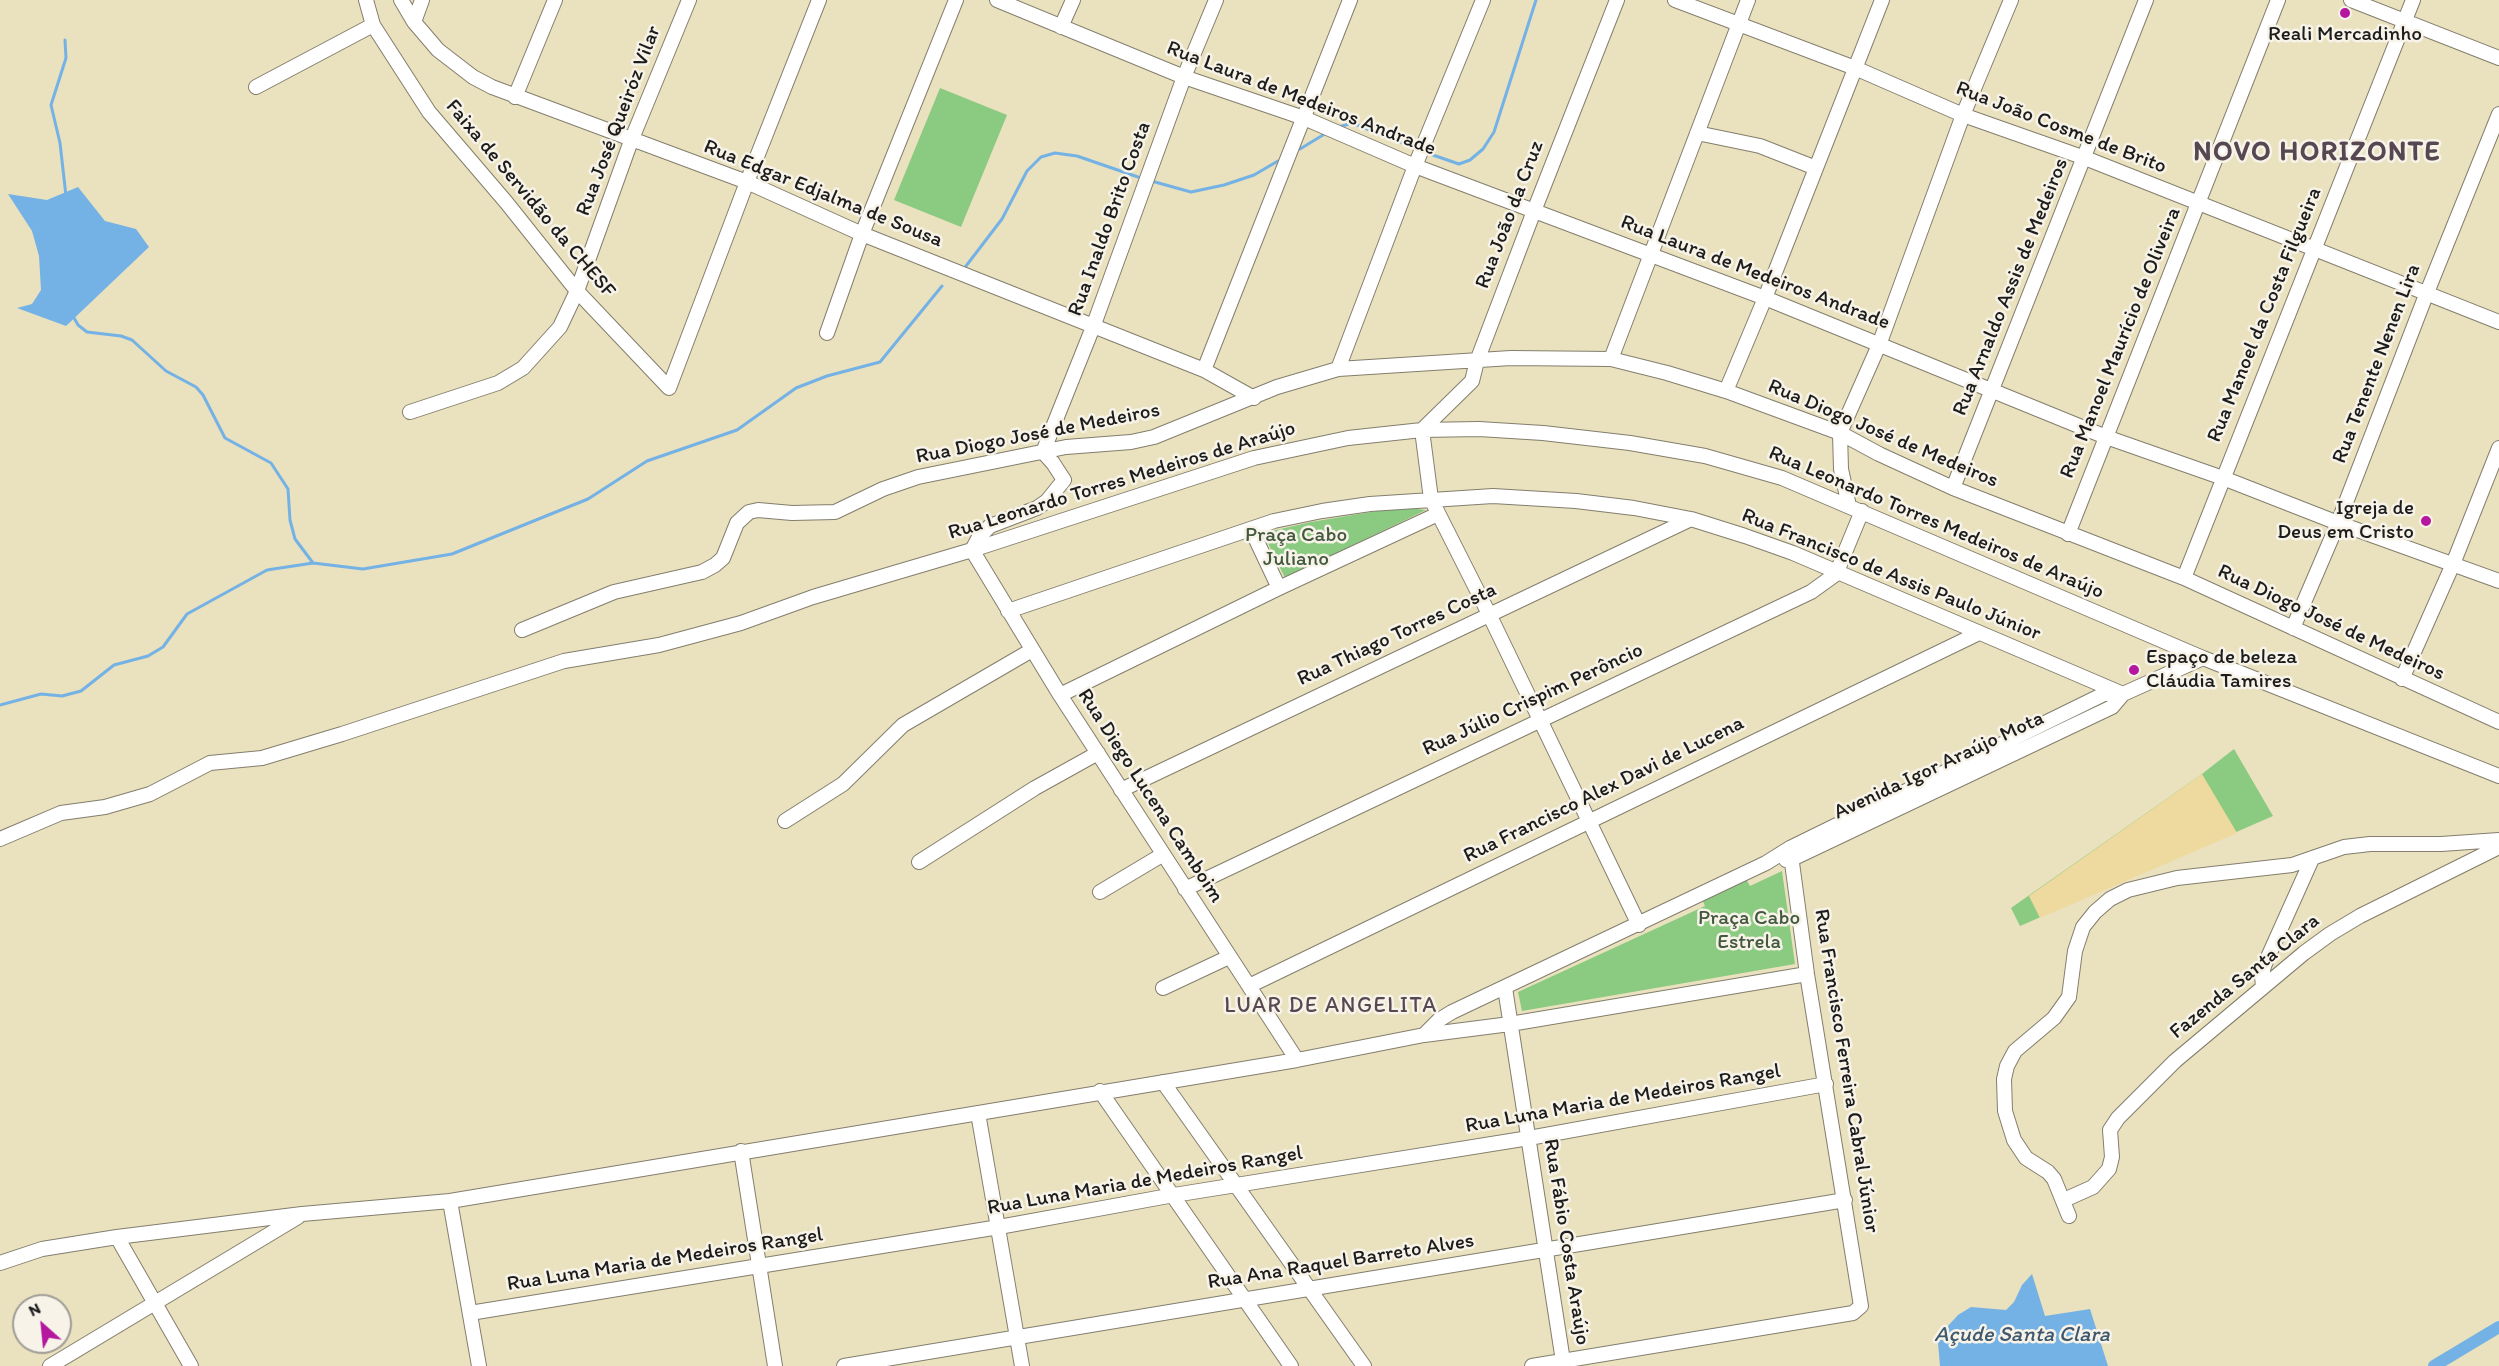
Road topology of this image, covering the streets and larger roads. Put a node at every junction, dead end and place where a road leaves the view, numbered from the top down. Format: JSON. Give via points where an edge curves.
{"nodes":[{"id":1,"x":366,"y":0,"type":"edge"},
{"id":2,"x":401,"y":0,"type":"edge"},
{"id":3,"x":422,"y":0,"type":"edge"},
{"id":4,"x":555,"y":0,"type":"edge"},
{"id":5,"x":689,"y":0,"type":"edge"},
{"id":6,"x":819,"y":0,"type":"edge"},
{"id":7,"x":956,"y":0,"type":"edge"},
{"id":8,"x":997,"y":0,"type":"edge"},
{"id":9,"x":1073,"y":0,"type":"edge"},
{"id":10,"x":1216,"y":0,"type":"edge"},
{"id":11,"x":1350,"y":0,"type":"edge"},
{"id":12,"x":1483,"y":0,"type":"edge"},
{"id":13,"x":1617,"y":0,"type":"edge"},
{"id":14,"x":1675,"y":0,"type":"edge"},
{"id":15,"x":1748,"y":0,"type":"edge"},
{"id":16,"x":1882,"y":0,"type":"edge"},
{"id":17,"x":2011,"y":0,"type":"edge"},
{"id":18,"x":2146,"y":0,"type":"edge"},
{"id":19,"x":2278,"y":0,"type":"edge"},
{"id":20,"x":2351,"y":0,"type":"edge"},
{"id":21,"x":2413,"y":0,"type":"edge"},
{"id":22,"x":2405,"y":21,"type":"junction"},
{"id":23,"x":414,"y":22,"type":"junction"},
{"id":24,"x":374,"y":25,"type":"junction"},
{"id":25,"x":1739,"y":25,"type":"junction"},
{"id":26,"x":1061,"y":27,"type":"junction"},
{"id":27,"x":2499,"y":58,"type":"edge"},
{"id":28,"x":1855,"y":68,"type":"junction"},
{"id":29,"x":1184,"y":77,"type":"junction"},
{"id":30,"x":256,"y":87,"type":"dead end"},
{"id":31,"x":515,"y":97,"type":"junction"},
{"id":32,"x":2499,"y":114,"type":"edge"},
{"id":33,"x":1963,"y":115,"type":"junction"},
{"id":34,"x":1304,"y":118,"type":"junction"},
{"id":35,"x":1697,"y":133,"type":"junction"},
{"id":36,"x":631,"y":141,"type":"junction"},
{"id":37,"x":2085,"y":158,"type":"junction"},
{"id":38,"x":1415,"y":166,"type":"junction"},
{"id":39,"x":1816,"y":168,"type":"junction"},
{"id":40,"x":747,"y":182,"type":"junction"},
{"id":41,"x":2199,"y":203,"type":"junction"},
{"id":42,"x":1534,"y":211,"type":"junction"},
{"id":43,"x":862,"y":234,"type":"junction"},
{"id":44,"x":2314,"y":248,"type":"junction"},
{"id":45,"x":1652,"y":254,"type":"junction"},
{"id":46,"x":578,"y":291,"type":"junction"},
{"id":47,"x":2426,"y":295,"type":"junction"},
{"id":48,"x":1765,"y":298,"type":"junction"},
{"id":49,"x":2499,"y":322,"type":"edge"},
{"id":50,"x":1093,"y":327,"type":"junction"},
{"id":51,"x":826,"y":333,"type":"dead end"},
{"id":52,"x":1879,"y":345,"type":"junction"},
{"id":53,"x":1611,"y":359,"type":"junction"},
{"id":54,"x":1477,"y":361,"type":"junction"},
{"id":55,"x":1338,"y":369,"type":"junction"},
{"id":56,"x":1204,"y":370,"type":"junction"},
{"id":57,"x":1993,"y":389,"type":"junction"},
{"id":58,"x":1726,"y":391,"type":"junction"},
{"id":59,"x":1254,"y":398,"type":"junction"},
{"id":60,"x":410,"y":412,"type":"dead end"},
{"id":61,"x":1422,"y":430,"type":"junction"},
{"id":62,"x":1840,"y":434,"type":"junction"},
{"id":63,"x":2106,"y":437,"type":"junction"},
{"id":64,"x":1043,"y":452,"type":"junction"},
{"id":65,"x":2498,"y":452,"type":"edge"},
{"id":66,"x":2223,"y":478,"type":"junction"},
{"id":67,"x":1953,"y":488,"type":"junction"},
{"id":68,"x":1431,"y":499,"type":"junction"},
{"id":69,"x":1856,"y":509,"type":"junction"},
{"id":70,"x":1438,"y":514,"type":"junction"},
{"id":71,"x":1691,"y":519,"type":"junction"},
{"id":72,"x":2338,"y":523,"type":"junction"},
{"id":73,"x":1251,"y":529,"type":"junction"},
{"id":74,"x":2068,"y":534,"type":"junction"},
{"id":75,"x":972,"y":550,"type":"junction"},
{"id":76,"x":2453,"y":564,"type":"junction"},
{"id":77,"x":1836,"y":574,"type":"junction"},
{"id":78,"x":2184,"y":579,"type":"junction"},
{"id":79,"x":2499,"y":581,"type":"edge"},
{"id":80,"x":1279,"y":588,"type":"junction"},
{"id":81,"x":1008,"y":611,"type":"junction"},
{"id":82,"x":1489,"y":614,"type":"junction"},
{"id":83,"x":2293,"y":628,"type":"junction"},
{"id":84,"x":522,"y":630,"type":"dead end"},
{"id":85,"x":1979,"y":633,"type":"junction"},
{"id":86,"x":1032,"y":650,"type":"junction"},
{"id":87,"x":2203,"y":658,"type":"junction"},
{"id":88,"x":2402,"y":679,"type":"junction"},
{"id":89,"x":2123,"y":694,"type":"junction"},
{"id":90,"x":1060,"y":696,"type":"junction"},
{"id":91,"x":1540,"y":719,"type":"junction"},
{"id":92,"x":2499,"y":722,"type":"edge"},
{"id":93,"x":1098,"y":753,"type":"junction"},
{"id":94,"x":2499,"y":776,"type":"edge"},
{"id":95,"x":1121,"y":790,"type":"junction"},
{"id":96,"x":1588,"y":820,"type":"junction"},
{"id":97,"x":785,"y":821,"type":"dead end"},
{"id":98,"x":0,"y":839,"type":"edge"},
{"id":99,"x":2499,"y":840,"type":"edge"},
{"id":100,"x":2499,"y":846,"type":"edge"},
{"id":101,"x":1791,"y":853,"type":"junction"},
{"id":102,"x":1162,"y":855,"type":"junction"},
{"id":103,"x":2312,"y":859,"type":"junction"},
{"id":104,"x":918,"y":862,"type":"dead end"},
{"id":105,"x":1185,"y":889,"type":"junction"},
{"id":106,"x":1100,"y":892,"type":"dead end"},
{"id":107,"x":1639,"y":925,"type":"junction"},
{"id":108,"x":1229,"y":957,"type":"junction"},
{"id":109,"x":1807,"y":974,"type":"junction"},
{"id":110,"x":1249,"y":986,"type":"junction"},
{"id":111,"x":2263,"y":987,"type":"junction"},
{"id":112,"x":1163,"y":988,"type":"dead end"},
{"id":113,"x":1505,"y":988,"type":"junction"},
{"id":114,"x":1510,"y":1024,"type":"junction"},
{"id":115,"x":1424,"y":1035,"type":"junction"},
{"id":116,"x":1297,"y":1060,"type":"junction"},
{"id":117,"x":1162,"y":1082,"type":"junction"},
{"id":118,"x":1826,"y":1084,"type":"junction"},
{"id":119,"x":1100,"y":1091,"type":"junction"},
{"id":120,"x":978,"y":1113,"type":"junction"},
{"id":121,"x":1529,"y":1138,"type":"junction"},
{"id":122,"x":741,"y":1151,"type":"junction"},
{"id":123,"x":1237,"y":1186,"type":"junction"},
{"id":124,"x":1174,"y":1195,"type":"junction"},
{"id":125,"x":1845,"y":1200,"type":"junction"},
{"id":126,"x":2064,"y":1200,"type":"junction"},
{"id":127,"x":450,"y":1201,"type":"junction"},
{"id":128,"x":302,"y":1214,"type":"junction"},
{"id":129,"x":2070,"y":1216,"type":"dead end"},
{"id":130,"x":999,"y":1227,"type":"junction"},
{"id":131,"x":117,"y":1237,"type":"junction"},
{"id":132,"x":1546,"y":1249,"type":"junction"},
{"id":133,"x":0,"y":1263,"type":"edge"},
{"id":134,"x":758,"y":1266,"type":"junction"},
{"id":135,"x":1309,"y":1289,"type":"junction"},
{"id":136,"x":1244,"y":1299,"type":"junction"},
{"id":137,"x":156,"y":1304,"type":"junction"},
{"id":138,"x":470,"y":1313,"type":"junction"},
{"id":139,"x":1017,"y":1337,"type":"junction"},
{"id":140,"x":1563,"y":1361,"type":"junction"},
{"id":141,"x":50,"y":1366,"type":"edge"},
{"id":142,"x":191,"y":1366,"type":"edge"},
{"id":143,"x":479,"y":1366,"type":"edge"},
{"id":144,"x":775,"y":1366,"type":"edge"},
{"id":145,"x":844,"y":1366,"type":"edge"},
{"id":146,"x":1022,"y":1366,"type":"edge"},
{"id":147,"x":1291,"y":1366,"type":"edge"},
{"id":148,"x":1364,"y":1366,"type":"edge"},
{"id":149,"x":1532,"y":1366,"type":"edge"}],
"edges":[{"from":1,"to":24,"type":"street","name":"Faixa de Servidão da CHESF"},
{"from":2,"to":23,"type":"street","name":"Rua Edgar Edjalma de Sousa"},
{"from":3,"to":23,"type":"street"},
{"from":4,"to":31,"type":"street"},
{"from":5,"to":36,"type":"street","name":"Rua José Queiróz Vilar"},
{"from":6,"to":40,"type":"street"},
{"from":7,"to":43,"type":"street"},
{"from":8,"to":26,"type":"street","name":"Rua Laura de Medeiros Andrade"},
{"from":9,"to":26,"type":"street"},
{"from":10,"to":29,"type":"street","name":"Rua Inaldo Brito Costa"},
{"from":11,"to":34,"type":"street"},
{"from":12,"to":38,"type":"street"},
{"from":13,"to":42,"type":"street","name":"Rua João da Cruz"},
{"from":14,"to":25,"type":"street","name":"Rua João Cosme de Brito"},
{"from":15,"to":25,"type":"street"},
{"from":16,"to":28,"type":"street"},
{"from":17,"to":33,"type":"street"},
{"from":18,"to":37,"type":"street","name":"Rua Arnaldo Assis de Medeiros"},
{"from":19,"to":41,"type":"street","name":"Rua Manoel Maurício de Oliveira"},
{"from":20,"to":22,"type":"street"},
{"from":21,"to":22,"type":"street","name":"Rua Manoel da Costa Filgueira"},
{"from":22,"to":27,"type":"street"},
{"from":22,"to":44,"type":"street","name":"Rua Manoel da Costa Filgueira"},
{"from":23,"to":31,"type":"street","name":"Rua Edgar Edjalma de Sousa","via":[[438,50],[492,87]]},
{"from":24,"to":30,"type":"street"},
{"from":24,"to":46,"type":"street","name":"Faixa de Servidão da CHESF","via":[[429,112]]},
{"from":25,"to":28,"type":"street","name":"Rua João Cosme de Brito"},
{"from":25,"to":35,"type":"street"},
{"from":26,"to":29,"type":"street","name":"Rua Laura de Medeiros Andrade"},
{"from":28,"to":33,"type":"street","name":"Rua João Cosme de Brito"},
{"from":28,"to":39,"type":"street"},
{"from":29,"to":34,"type":"street","name":"Rua Laura de Medeiros Andrade"},
{"from":29,"to":50,"type":"street","name":"Rua Inaldo Brito Costa"},
{"from":31,"to":36,"type":"street","name":"Rua Edgar Edjalma de Sousa"},
{"from":32,"to":47,"type":"street","name":"Rua Tenente Nenen Lira"},
{"from":33,"to":37,"type":"street","name":"Rua João Cosme de Brito"},
{"from":33,"to":52,"type":"street"},
{"from":34,"to":38,"type":"street","name":"Rua Laura de Medeiros Andrade"},
{"from":34,"to":56,"type":"street"},
{"from":35,"to":39,"type":"street","via":[[1760,146]]},
{"from":35,"to":45,"type":"street"},
{"from":36,"to":40,"type":"street","name":"Rua Edgar Edjalma de Sousa"},
{"from":36,"to":46,"type":"street","name":"Rua José Queiróz Vilar"},
{"from":37,"to":41,"type":"street","name":"Rua João Cosme de Brito"},
{"from":37,"to":57,"type":"street","name":"Rua Arnaldo Assis de Medeiros"},
{"from":38,"to":42,"type":"street","name":"Rua Laura de Medeiros Andrade"},
{"from":38,"to":55,"type":"street"},
{"from":39,"to":48,"type":"street"},
{"from":40,"to":43,"type":"street","name":"Rua Edgar Edjalma de Sousa"},
{"from":40,"to":46,"type":"street","name":"Faixa de Servidão da CHESF","via":[[669,388]]},
{"from":41,"to":44,"type":"street","name":"Rua João Cosme de Brito"},
{"from":41,"to":63,"type":"street","name":"Rua Manoel Maurício de Oliveira"},
{"from":42,"to":45,"type":"street","name":"Rua Laura de Medeiros Andrade"},
{"from":42,"to":54,"type":"street","name":"Rua João da Cruz"},
{"from":43,"to":50,"type":"street","name":"Rua Edgar Edjalma de Sousa"},
{"from":43,"to":51,"type":"street"},
{"from":44,"to":47,"type":"street","name":"Rua João Cosme de Brito"},
{"from":44,"to":66,"type":"street","name":"Rua Manoel da Costa Filgueira"},
{"from":45,"to":48,"type":"street","name":"Rua Laura de Medeiros Andrade"},
{"from":45,"to":53,"type":"street"},
{"from":46,"to":60,"type":"street","name":"Rua José Queiróz Vilar","via":[[560,327],[523,368],[498,383]]},
{"from":47,"to":49,"type":"street","name":"Rua João Cosme de Brito"},
{"from":47,"to":72,"type":"street","name":"Rua Tenente Nenen Lira"},
{"from":48,"to":52,"type":"street","name":"Rua Laura de Medeiros Andrade"},
{"from":48,"to":58,"type":"street"},
{"from":50,"to":56,"type":"street","name":"Rua Edgar Edjalma de Sousa"},
{"from":50,"to":64,"type":"street","name":"Rua Inaldo Brito Costa"},
{"from":52,"to":57,"type":"street","name":"Rua Laura de Medeiros Andrade"},
{"from":52,"to":62,"type":"street"},
{"from":53,"to":54,"type":"street","name":"Rua Diogo José de Medeiros"},
{"from":53,"to":58,"type":"street","name":"Rua Diogo José de Medeiros"},
{"from":54,"to":55,"type":"street","name":"Rua Diogo José de Medeiros"},
{"from":54,"to":61,"type":"street","name":"Rua João da Cruz","via":[[1472,381]]},
{"from":55,"to":59,"type":"street","name":"Rua Diogo José de Medeiros"},
{"from":56,"to":59,"type":"street","name":"Rua Edgar Edjalma de Sousa"},
{"from":57,"to":63,"type":"street","name":"Rua Laura de Medeiros Andrade"},
{"from":57,"to":67,"type":"street","name":"Rua Arnaldo Assis de Medeiros"},
{"from":58,"to":62,"type":"street","name":"Rua Diogo José de Medeiros"},
{"from":59,"to":64,"type":"street","name":"Rua Diogo José de Medeiros","via":[[1154,437]]},
{"from":61,"to":68,"type":"street"},
{"from":61,"to":69,"type":"street","name":"Rua Leonardo Torres Medeiros de Araújo","via":[[1543,432],[1662,448],[1782,478]]},
{"from":61,"to":75,"type":"street","name":"Rua Leonardo Torres Medeiros de Araújo","via":[[1279,451]]},
{"from":62,"to":67,"type":"street","name":"Rua Diogo José de Medeiros"},
{"from":62,"to":69,"type":"street","via":[[1841,469]]},
{"from":63,"to":66,"type":"street","name":"Rua Laura de Medeiros Andrade"},
{"from":63,"to":74,"type":"street","name":"Rua Manoel Maurício de Oliveira"},
{"from":64,"to":75,"type":"street","via":[[1064,480],[1037,508],[990,526]]},
{"from":64,"to":84,"type":"street","name":"Rua Diogo José de Medeiros","via":[[901,482],[835,512],[749,512],[736,523],[723,558],[709,569],[614,592]]},
{"from":65,"to":76,"type":"street"},
{"from":66,"to":72,"type":"street","name":"Rua Laura de Medeiros Andrade"},
{"from":66,"to":78,"type":"street","name":"Rua Manoel da Costa Filgueira"},
{"from":67,"to":74,"type":"street","name":"Rua Diogo José de Medeiros"},
{"from":68,"to":70,"type":"street"},
{"from":68,"to":71,"type":"street","name":"Rua Francisco de Assis Paulo Júnior","via":[[1493,496],[1576,501]]},
{"from":68,"to":73,"type":"street","name":"Rua Francisco de Assis Paulo Júnior","via":[[1370,504],[1274,521]]},
{"from":69,"to":77,"type":"street"},
{"from":69,"to":87,"type":"street","name":"Rua Leonardo Torres Medeiros de Araújo"},
{"from":70,"to":80,"type":"street"},
{"from":70,"to":82,"type":"street"},
{"from":71,"to":77,"type":"street","name":"Rua Francisco de Assis Paulo Júnior","via":[[1793,553]]},
{"from":71,"to":82,"type":"street","name":"Rua Thiago Torres Costa"},
{"from":72,"to":76,"type":"street","name":"Rua Laura de Medeiros Andrade"},
{"from":72,"to":83,"type":"street","name":"Rua Tenente Nenen Lira"},
{"from":73,"to":80,"type":"street"},
{"from":73,"to":81,"type":"street","name":"Rua Francisco de Assis Paulo Júnior"},
{"from":74,"to":78,"type":"street","name":"Rua Diogo José de Medeiros"},
{"from":75,"to":81,"type":"street","name":"Rua Diego Lucena Camboim"},
{"from":75,"to":98,"type":"street","name":"Rua Leonardo Torres Medeiros de Araújo","via":[[694,636],[589,655],[530,671],[262,758],[210,763],[150,794],[105,807],[60,813]]},
{"from":76,"to":79,"type":"street","name":"Rua Laura de Medeiros Andrade"},
{"from":76,"to":88,"type":"street"},
{"from":77,"to":85,"type":"street","name":"Rua Francisco de Assis Paulo Júnior"},
{"from":77,"to":91,"type":"street","name":"Rua Júlio Crispim Perôncio","via":[[1811,592]]},
{"from":78,"to":83,"type":"street","name":"Rua Diogo José de Medeiros"},
{"from":80,"to":90,"type":"street"},
{"from":81,"to":86,"type":"street","name":"Rua Diego Lucena Camboim"},
{"from":82,"to":91,"type":"street"},
{"from":82,"to":95,"type":"street","name":"Rua Thiago Torres Costa"},
{"from":83,"to":88,"type":"street","name":"Rua Diogo José de Medeiros"},
{"from":85,"to":89,"type":"street","name":"Rua Francisco de Assis Paulo Júnior"},
{"from":85,"to":96,"type":"street","name":"Rua Francisco Alex Davi de Lucena"},
{"from":86,"to":90,"type":"street","name":"Rua Diego Lucena Camboim"},
{"from":86,"to":97,"type":"street","via":[[903,725],[843,784]]},
{"from":87,"to":89,"type":"street","name":"Avenida Igor Araújo Mota"},
{"from":87,"to":94,"type":"street","name":"Rua Leonardo Torres Medeiros de Araújo"},
{"from":88,"to":92,"type":"street","name":"Rua Diogo José de Medeiros"},
{"from":89,"to":101,"type":"street","name":"Avenida Igor Araújo Mota","via":[[2104,694]]},
{"from":90,"to":93,"type":"street","name":"Rua Diego Lucena Camboim"},
{"from":91,"to":96,"type":"street"},
{"from":91,"to":105,"type":"street","name":"Rua Júlio Crispim Perôncio"},
{"from":93,"to":95,"type":"street","name":"Rua Diego Lucena Camboim"},
{"from":93,"to":104,"type":"street"},
{"from":95,"to":102,"type":"street","name":"Rua Diego Lucena Camboim"},
{"from":96,"to":107,"type":"street"},
{"from":96,"to":110,"type":"street","name":"Rua Francisco Alex Davi de Lucena"},
{"from":99,"to":103,"type":"street","via":[[2370,844],[2344,847]]},
{"from":100,"to":111,"type":"street","name":"Fazenda Santa Clara","via":[[2360,916],[2330,934]]},
{"from":101,"to":107,"type":"street","name":"Avenida Igor Araújo Mota"},
{"from":101,"to":109,"type":"street","name":"Rua Francisco Ferreira Cabral Júnior"},
{"from":102,"to":105,"type":"street","name":"Rua Diego Lucena Camboim"},
{"from":102,"to":106,"type":"street"},
{"from":103,"to":111,"type":"street","via":[[2264,966]]},
{"from":103,"to":126,"type":"street","via":[[2292,865],[2177,878],[2128,890],[2110,899],[2083,927],[2068,997],[2046,1026],[2015,1051],[2004,1079],[2005,1112],[2014,1140],[2026,1158],[2054,1179]]},
{"from":105,"to":108,"type":"street","name":"Rua Diego Lucena Camboim"},
{"from":107,"to":113,"type":"street","name":"Avenida Igor Araújo Mota"},
{"from":108,"to":110,"type":"street","name":"Rua Diego Lucena Camboim"},
{"from":108,"to":112,"type":"street"},
{"from":109,"to":114,"type":"street"},
{"from":109,"to":118,"type":"street","name":"Rua Francisco Ferreira Cabral Júnior"},
{"from":110,"to":116,"type":"street","name":"Rua Diego Lucena Camboim"},
{"from":111,"to":126,"type":"street","name":"Fazenda Santa Clara","via":[[2175,1061],[2112,1125],[2109,1169],[2093,1187]]},
{"from":113,"to":114,"type":"street","name":"Rua Fábio Costa Araújo"},
{"from":113,"to":115,"type":"street","name":"Avenida Igor Araújo Mota","via":[[1452,1012]]},
{"from":114,"to":115,"type":"street"},
{"from":114,"to":121,"type":"street","name":"Rua Fábio Costa Araújo"},
{"from":115,"to":116,"type":"street"},
{"from":116,"to":117,"type":"street"},
{"from":117,"to":119,"type":"street"},
{"from":117,"to":123,"type":"street"},
{"from":118,"to":121,"type":"street","name":"Rua Luna Maria de Medeiros Rangel"},
{"from":118,"to":125,"type":"street","name":"Rua Francisco Ferreira Cabral Júnior"},
{"from":119,"to":120,"type":"street"},
{"from":119,"to":124,"type":"street"},
{"from":120,"to":122,"type":"street"},
{"from":120,"to":130,"type":"street"},
{"from":121,"to":123,"type":"street","name":"Rua Luna Maria de Medeiros Rangel"},
{"from":121,"to":132,"type":"street","name":"Rua Fábio Costa Araújo"},
{"from":122,"to":127,"type":"street"},
{"from":122,"to":134,"type":"street"},
{"from":123,"to":124,"type":"street","name":"Rua Luna Maria de Medeiros Rangel"},
{"from":123,"to":135,"type":"street"},
{"from":124,"to":130,"type":"street","name":"Rua Luna Maria de Medeiros Rangel"},
{"from":124,"to":136,"type":"street"},
{"from":125,"to":132,"type":"street","name":"Rua Ana Raquel Barreto Alves"},
{"from":125,"to":140,"type":"street","name":"Rua Francisco Ferreira Cabral Júnior","via":[[1862,1301],[1853,1313]]},
{"from":126,"to":129,"type":"street"},
{"from":127,"to":128,"type":"street"},
{"from":127,"to":138,"type":"street"},
{"from":128,"to":131,"type":"street"},
{"from":128,"to":137,"type":"street"},
{"from":130,"to":134,"type":"street","name":"Rua Luna Maria de Medeiros Rangel"},
{"from":130,"to":139,"type":"street"},
{"from":131,"to":133,"type":"street","via":[[42,1249]]},
{"from":131,"to":137,"type":"street"},
{"from":132,"to":135,"type":"street","name":"Rua Ana Raquel Barreto Alves"},
{"from":132,"to":140,"type":"street","name":"Rua Fábio Costa Araújo"},
{"from":134,"to":138,"type":"street","name":"Rua Luna Maria de Medeiros Rangel"},
{"from":134,"to":144,"type":"street"},
{"from":135,"to":136,"type":"street","name":"Rua Ana Raquel Barreto Alves"},
{"from":135,"to":148,"type":"street"},
{"from":136,"to":139,"type":"street","name":"Rua Ana Raquel Barreto Alves"},
{"from":136,"to":147,"type":"street"},
{"from":137,"to":141,"type":"street"},
{"from":137,"to":142,"type":"street"},
{"from":138,"to":143,"type":"street"},
{"from":139,"to":145,"type":"street","name":"Rua Ana Raquel Barreto Alves"},
{"from":139,"to":146,"type":"street"},
{"from":140,"to":149,"type":"street"}]}
